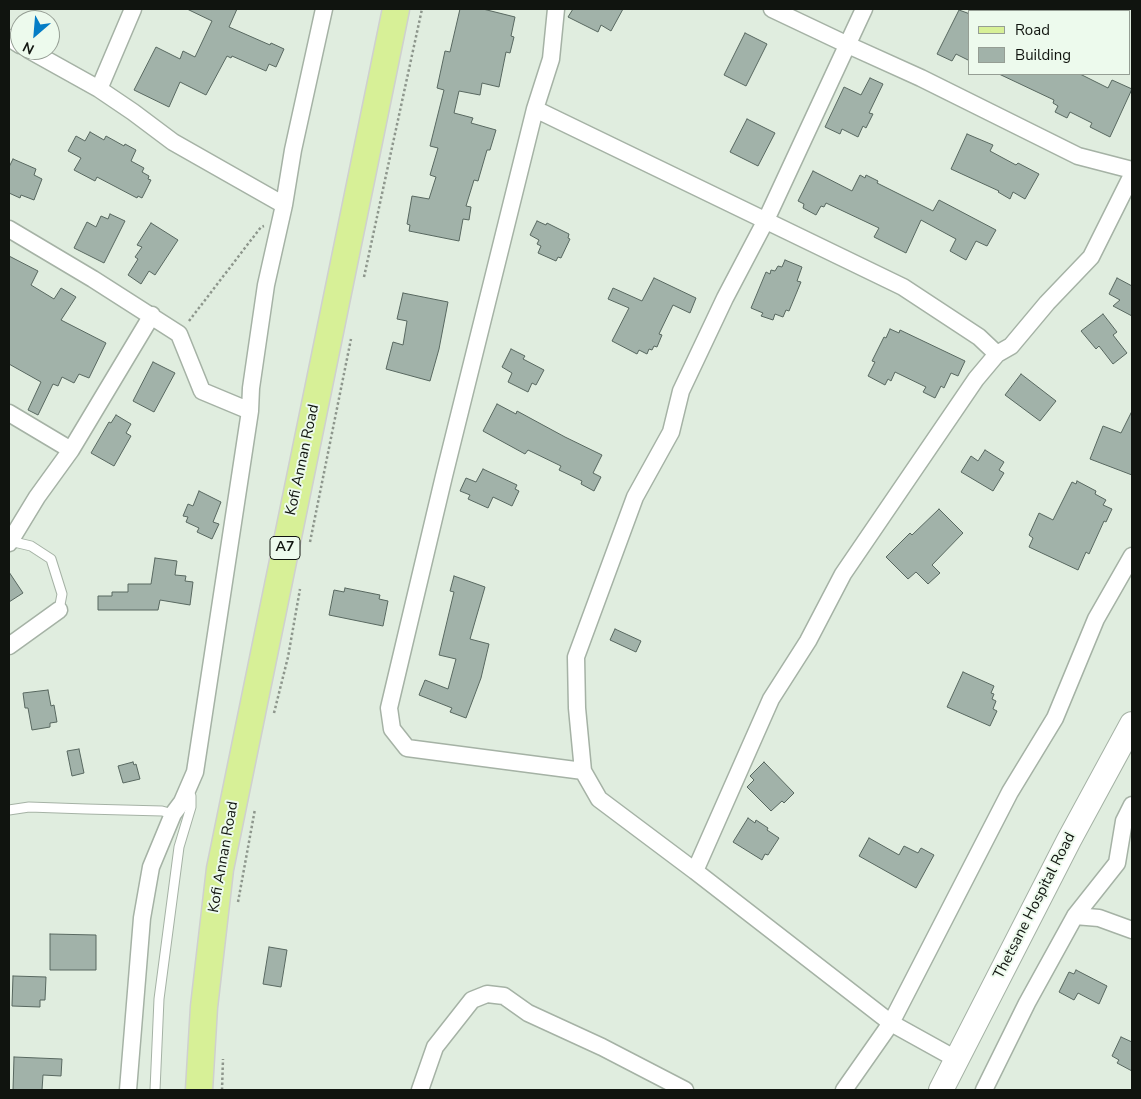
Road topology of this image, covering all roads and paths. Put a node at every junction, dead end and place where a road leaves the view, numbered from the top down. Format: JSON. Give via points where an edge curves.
{"nodes":[{"id":1,"x":134,"y":9,"type":"edge"},
{"id":2,"x":324,"y":9,"type":"edge"},
{"id":3,"x":396,"y":9,"type":"edge"},
{"id":4,"x":422,"y":9,"type":"edge"},
{"id":5,"x":556,"y":9,"type":"edge"},
{"id":6,"x":772,"y":9,"type":"edge"},
{"id":7,"x":864,"y":9,"type":"edge"},
{"id":8,"x":848,"y":45,"type":"junction"},
{"id":9,"x":47,"y":60,"type":"edge"},
{"id":10,"x":99,"y":89,"type":"junction"},
{"id":11,"x":535,"y":108,"type":"junction"},
{"id":12,"x":1132,"y":170,"type":"edge"},
{"id":13,"x":1132,"y":175,"type":"edge"},
{"id":14,"x":284,"y":205,"type":"junction"},
{"id":15,"x":766,"y":220,"type":"junction"},
{"id":16,"x":280,"y":223,"type":"junction"},
{"id":17,"x":9,"y":229,"type":"edge"},
{"id":18,"x":363,"y":279,"type":"dead end"},
{"id":19,"x":152,"y":315,"type":"junction"},
{"id":20,"x":179,"y":334,"type":"junction"},
{"id":21,"x":352,"y":336,"type":"dead end"},
{"id":22,"x":997,"y":354,"type":"junction"},
{"id":23,"x":250,"y":411,"type":"junction"},
{"id":24,"x":9,"y":413,"type":"edge"},
{"id":25,"x":71,"y":450,"type":"junction"},
{"id":26,"x":9,"y":542,"type":"edge"},
{"id":27,"x":308,"y":549,"type":"dead end"},
{"id":28,"x":1132,"y":556,"type":"edge"},
{"id":29,"x":301,"y":584,"type":"dead end"},
{"id":30,"x":58,"y":610,"type":"joint"},
{"id":31,"x":9,"y":646,"type":"edge"},
{"id":32,"x":274,"y":714,"type":"dead end"},
{"id":33,"x":1132,"y":724,"type":"edge"},
{"id":34,"x":582,"y":771,"type":"junction"},
{"id":35,"x":187,"y":790,"type":"junction"},
{"id":36,"x":256,"y":805,"type":"dead end"},
{"id":37,"x":1132,"y":805,"type":"edge"},
{"id":38,"x":9,"y":810,"type":"edge"},
{"id":39,"x":173,"y":814,"type":"junction"},
{"id":40,"x":1128,"y":823,"type":"edge"},
{"id":41,"x":695,"y":872,"type":"junction"},
{"id":42,"x":237,"y":910,"type":"dead end"},
{"id":43,"x":1075,"y":916,"type":"junction"},
{"id":44,"x":1132,"y":930,"type":"edge"},
{"id":45,"x":890,"y":1023,"type":"junction"},
{"id":46,"x":223,"y":1056,"type":"dead end"},
{"id":47,"x":956,"y":1059,"type":"junction"},
{"id":48,"x":128,"y":1090,"type":"edge"},
{"id":49,"x":155,"y":1090,"type":"edge"},
{"id":50,"x":199,"y":1090,"type":"edge"},
{"id":51,"x":222,"y":1090,"type":"edge"},
{"id":52,"x":420,"y":1090,"type":"edge"},
{"id":53,"x":684,"y":1090,"type":"edge"},
{"id":54,"x":844,"y":1090,"type":"edge"},
{"id":55,"x":941,"y":1090,"type":"edge"},
{"id":56,"x":984,"y":1090,"type":"edge"}],
"edges":[{"from":1,"to":10,"type":"street"},
{"from":2,"to":14,"type":"street","via":[[292,150]]},
{"from":3,"to":50,"type":"main road","name":"Kofi Annan Road","number":"A7","via":[[220,869],[204,1007]]},
{"from":4,"to":18,"type":"path"},
{"from":5,"to":11,"type":"street","via":[[551,59]]},
{"from":6,"to":8,"type":"street"},
{"from":7,"to":8,"type":"street"},
{"from":8,"to":12,"type":"street","via":[[1078,156]]},
{"from":8,"to":15,"type":"street"},
{"from":9,"to":10,"type":"street"},
{"from":10,"to":14,"type":"street","via":[[174,142]]},
{"from":11,"to":15,"type":"street"},
{"from":11,"to":34,"type":"street","via":[[390,708],[392,730],[407,748]]},
{"from":13,"to":22,"type":"street","via":[[1091,257],[1012,346]]},
{"from":14,"to":16,"type":"street"},
{"from":15,"to":22,"type":"street","via":[[903,287],[979,337]]},
{"from":15,"to":34,"type":"street","via":[[682,391],[671,432],[635,497],[576,657]]},
{"from":16,"to":20,"type":"path","via":[[261,227]]},
{"from":16,"to":23,"type":"street","via":[[266,285]]},
{"from":17,"to":19,"type":"street"},
{"from":19,"to":20,"type":"street"},
{"from":19,"to":25,"type":"street"},
{"from":20,"to":23,"type":"street","via":[[202,391]]},
{"from":21,"to":27,"type":"path"},
{"from":22,"to":41,"type":"street","via":[[976,379],[844,574],[808,641],[771,699]]},
{"from":23,"to":35,"type":"street","via":[[195,772]]},
{"from":24,"to":25,"type":"street"},
{"from":25,"to":26,"type":"street"},
{"from":26,"to":30,"type":"lane","via":[[31,546],[51,559],[62,594]]},
{"from":28,"to":45,"type":"street","via":[[1096,620],[1055,718],[1010,792]]},
{"from":29,"to":32,"type":"path"},
{"from":30,"to":31,"type":"street"},
{"from":33,"to":47,"type":"main road","name":"Thetsane Hospital Road"},
{"from":34,"to":41,"type":"street","via":[[599,799]]},
{"from":35,"to":39,"type":"street"},
{"from":35,"to":49,"type":"lane","via":[[191,796],[191,807],[179,846],[159,1000]]},
{"from":36,"to":42,"type":"path"},
{"from":37,"to":40,"type":"street"},
{"from":38,"to":39,"type":"lane","via":[[29,807]]},
{"from":39,"to":48,"type":"street","via":[[151,867],[142,918]]},
{"from":40,"to":43,"type":"street","via":[[1117,863]]},
{"from":41,"to":45,"type":"street"},
{"from":43,"to":44,"type":"street","via":[[1099,918]]},
{"from":43,"to":56,"type":"street"},
{"from":45,"to":47,"type":"street"},
{"from":45,"to":54,"type":"street"},
{"from":46,"to":51,"type":"path"},
{"from":47,"to":55,"type":"main road","name":"Thetsane Hospital Road"},
{"from":52,"to":53,"type":"street","via":[[435,1047],[472,1000],[487,994],[504,996],[528,1013]]}]}
